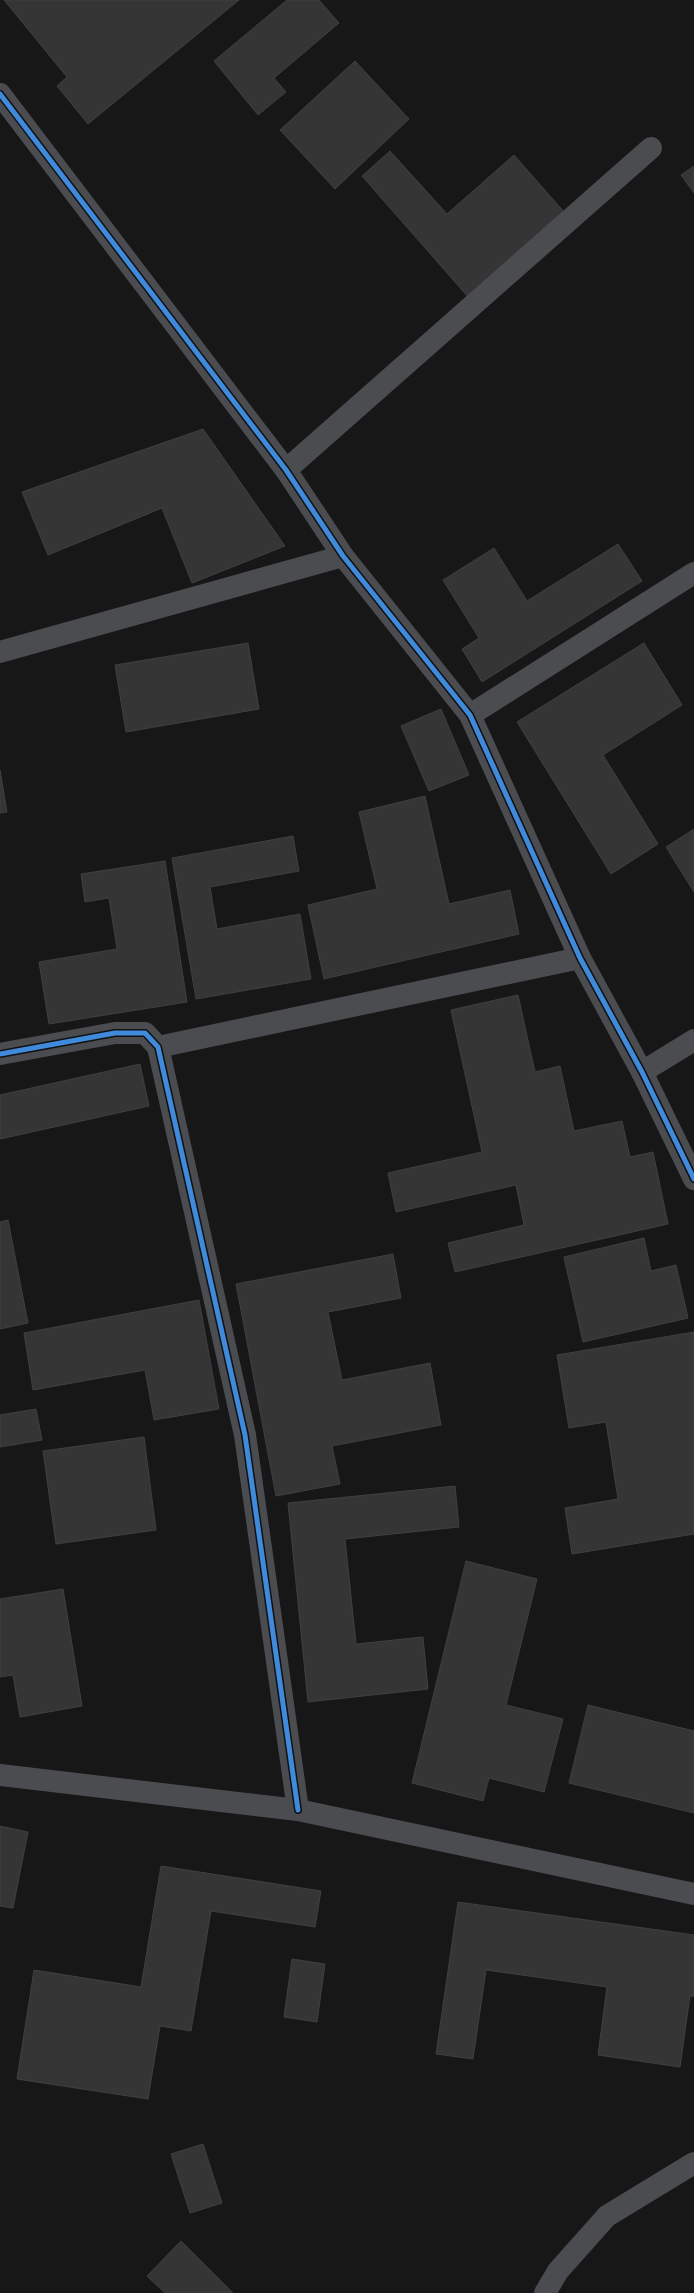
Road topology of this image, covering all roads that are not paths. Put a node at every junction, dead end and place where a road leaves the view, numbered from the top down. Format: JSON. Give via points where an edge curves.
{"nodes":[{"id":1,"x":0,"y":94,"type":"edge"},
{"id":2,"x":651,"y":148,"type":"dead end"},
{"id":3,"x":286,"y":470,"type":"junction"},
{"id":4,"x":343,"y":556,"type":"junction"},
{"id":5,"x":694,"y":573,"type":"edge"},
{"id":6,"x":0,"y":652,"type":"edge"},
{"id":7,"x":470,"y":715,"type":"junction"},
{"id":8,"x":580,"y":958,"type":"junction"},
{"id":9,"x":694,"y":1040,"type":"edge"},
{"id":10,"x":158,"y":1047,"type":"junction"},
{"id":11,"x":0,"y":1054,"type":"edge"},
{"id":12,"x":642,"y":1072,"type":"junction"},
{"id":13,"x":694,"y":1179,"type":"edge"},
{"id":14,"x":0,"y":1775,"type":"edge"},
{"id":15,"x":298,"y":1810,"type":"junction"},
{"id":16,"x":694,"y":1894,"type":"edge"},
{"id":17,"x":694,"y":2163,"type":"edge"},
{"id":18,"x":545,"y":2293,"type":"edge"}],
"edges":[{"from":1,"to":3,"type":"street"},
{"from":2,"to":3,"type":"street"},
{"from":3,"to":4,"type":"street"},
{"from":4,"to":6,"type":"street"},
{"from":4,"to":7,"type":"street"},
{"from":5,"to":7,"type":"street"},
{"from":7,"to":8,"type":"street"},
{"from":8,"to":10,"type":"street"},
{"from":8,"to":12,"type":"street"},
{"from":9,"to":12,"type":"street"},
{"from":10,"to":11,"type":"street","via":[[145,1033],[115,1033]]},
{"from":10,"to":15,"type":"street","via":[[245,1435]]},
{"from":12,"to":13,"type":"street"},
{"from":14,"to":15,"type":"street"},
{"from":15,"to":16,"type":"street"},
{"from":17,"to":18,"type":"street","via":[[608,2216],[558,2271]]}]}
